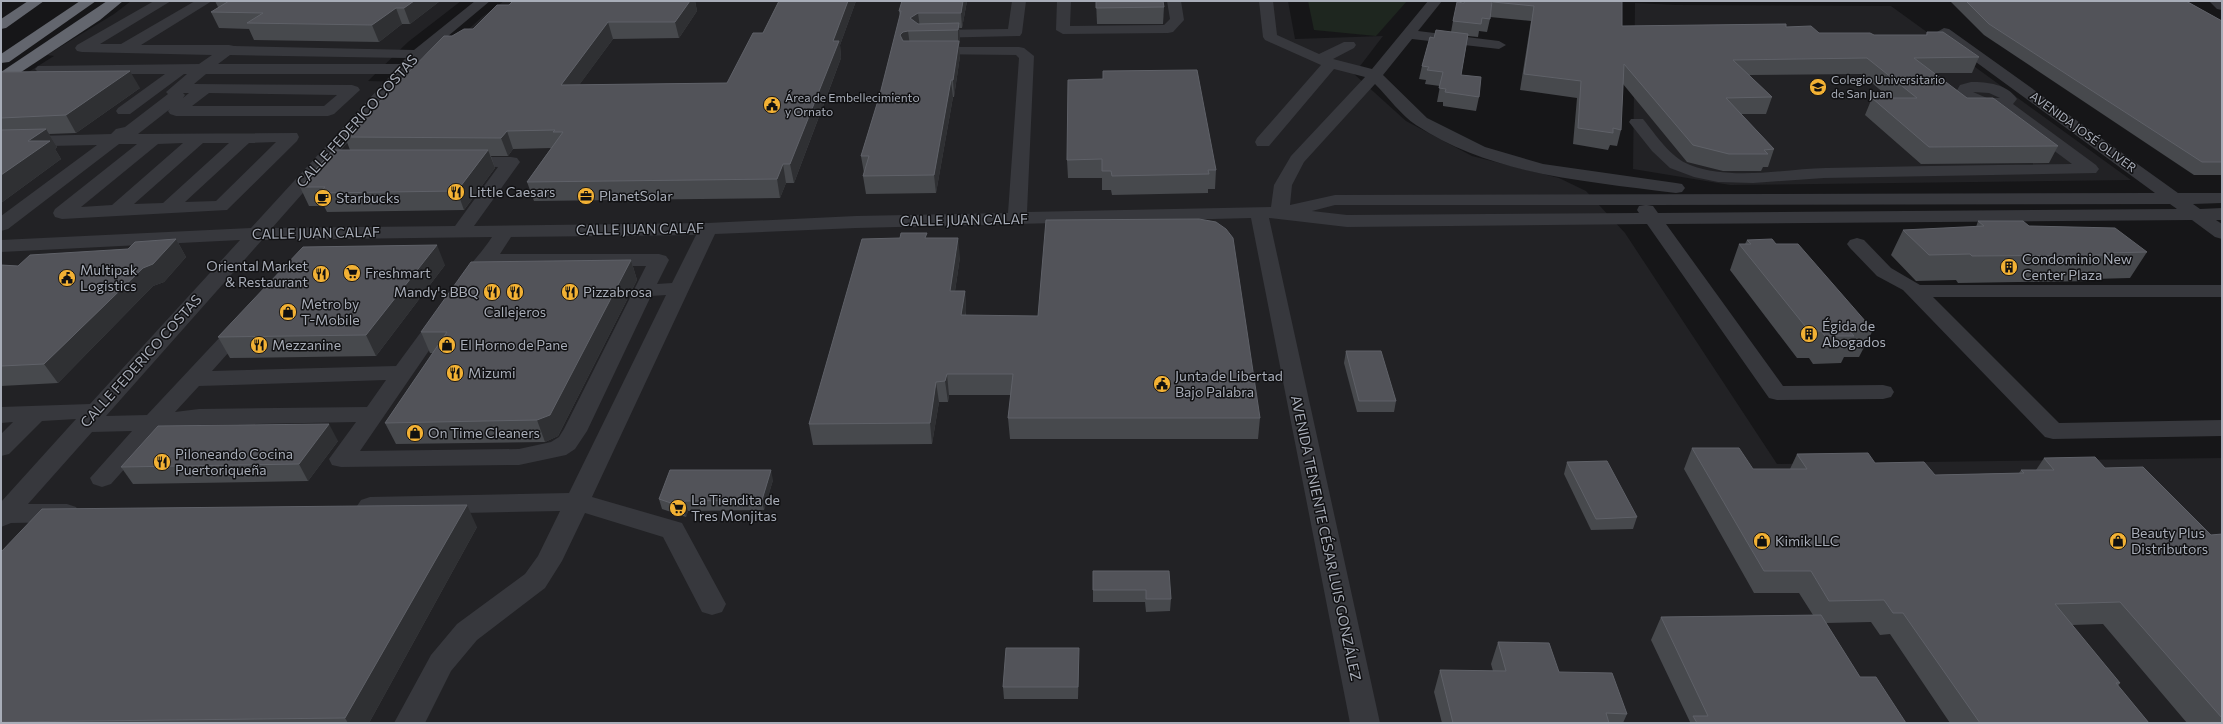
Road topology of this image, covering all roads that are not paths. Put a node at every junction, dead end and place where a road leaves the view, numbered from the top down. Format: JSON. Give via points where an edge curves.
{"nodes":[{"id":1,"x":37,"y":1,"type":"edge"},
{"id":2,"x":90,"y":1,"type":"edge"},
{"id":3,"x":116,"y":1,"type":"edge"},
{"id":4,"x":164,"y":1,"type":"edge"},
{"id":5,"x":205,"y":1,"type":"edge"},
{"id":6,"x":483,"y":1,"type":"edge"},
{"id":7,"x":1019,"y":1,"type":"edge"},
{"id":8,"x":1064,"y":1,"type":"edge"},
{"id":9,"x":1174,"y":1,"type":"edge"},
{"id":10,"x":1266,"y":1,"type":"edge"},
{"id":11,"x":1435,"y":1,"type":"edge"},
{"id":12,"x":2216,"y":1,"type":"edge"},
{"id":13,"x":2222,"y":6,"type":"edge"},
{"id":14,"x":14,"y":16,"type":"junction"},
{"id":15,"x":1,"y":25,"type":"edge"},
{"id":16,"x":1944,"y":32,"type":"edge"},
{"id":17,"x":920,"y":34,"type":"edge"},
{"id":18,"x":1408,"y":34,"type":"junction"},
{"id":19,"x":1,"y":39,"type":"edge"},
{"id":20,"x":1349,"y":45,"type":"dead end"},
{"id":21,"x":1499,"y":45,"type":"dead end"},
{"id":22,"x":124,"y":49,"type":"junction"},
{"id":23,"x":229,"y":49,"type":"junction"},
{"id":24,"x":910,"y":52,"type":"edge"},
{"id":25,"x":418,"y":54,"type":"junction"},
{"id":26,"x":1,"y":61,"type":"edge"},
{"id":27,"x":1325,"y":61,"type":"junction"},
{"id":28,"x":182,"y":68,"type":"junction"},
{"id":29,"x":204,"y":68,"type":"junction"},
{"id":30,"x":43,"y":69,"type":"dead end"},
{"id":31,"x":404,"y":69,"type":"junction"},
{"id":32,"x":1,"y":75,"type":"edge"},
{"id":33,"x":1375,"y":75,"type":"junction"},
{"id":34,"x":1,"y":78,"type":"edge"},
{"id":35,"x":204,"y":88,"type":"junction"},
{"id":36,"x":176,"y":90,"type":"junction"},
{"id":37,"x":2031,"y":93,"type":"junction"},
{"id":38,"x":130,"y":112,"type":"junction"},
{"id":39,"x":154,"y":113,"type":"junction"},
{"id":40,"x":1637,"y":122,"type":"dead end"},
{"id":41,"x":118,"y":136,"type":"junction"},
{"id":42,"x":245,"y":137,"type":"junction"},
{"id":43,"x":153,"y":138,"type":"junction"},
{"id":44,"x":199,"y":138,"type":"junction"},
{"id":45,"x":1,"y":142,"type":"edge"},
{"id":46,"x":1263,"y":142,"type":"dead end"},
{"id":47,"x":320,"y":162,"type":"junction"},
{"id":48,"x":344,"y":162,"type":"edge"},
{"id":49,"x":448,"y":162,"type":"edge"},
{"id":50,"x":2172,"y":198,"type":"junction"},
{"id":51,"x":2222,"y":198,"type":"edge"},
{"id":52,"x":1638,"y":199,"type":"junction"},
{"id":53,"x":1754,"y":199,"type":"junction"},
{"id":54,"x":168,"y":208,"type":"junction"},
{"id":55,"x":116,"y":211,"type":"junction"},
{"id":56,"x":1269,"y":213,"type":"junction"},
{"id":57,"x":2195,"y":214,"type":"junction"},
{"id":58,"x":2222,"y":214,"type":"edge"},
{"id":59,"x":1017,"y":218,"type":"junction"},
{"id":60,"x":1652,"y":218,"type":"junction"},
{"id":61,"x":1,"y":225,"type":"edge"},
{"id":62,"x":708,"y":229,"type":"junction"},
{"id":63,"x":505,"y":231,"type":"junction"},
{"id":64,"x":460,"y":232,"type":"junction"},
{"id":65,"x":2222,"y":233,"type":"edge"},
{"id":66,"x":254,"y":234,"type":"junction"},
{"id":67,"x":1857,"y":244,"type":"dead end"},
{"id":68,"x":1,"y":246,"type":"edge"},
{"id":69,"x":487,"y":260,"type":"junction"},
{"id":70,"x":680,"y":289,"type":"junction"},
{"id":71,"x":644,"y":290,"type":"junction"},
{"id":72,"x":2200,"y":290,"type":"junction"},
{"id":73,"x":2222,"y":291,"type":"edge"},
{"id":74,"x":1915,"y":292,"type":"junction"},
{"id":75,"x":2222,"y":308,"type":"edge"},
{"id":76,"x":257,"y":309,"type":"edge"},
{"id":77,"x":403,"y":373,"type":"junction"},
{"id":78,"x":193,"y":379,"type":"junction"},
{"id":79,"x":1882,"y":392,"type":"dead end"},
{"id":80,"x":35,"y":414,"type":"junction"},
{"id":81,"x":374,"y":414,"type":"junction"},
{"id":82,"x":1,"y":415,"type":"edge"},
{"id":83,"x":90,"y":418,"type":"junction"},
{"id":84,"x":153,"y":422,"type":"junction"},
{"id":85,"x":2222,"y":428,"type":"edge"},
{"id":86,"x":1,"y":448,"type":"edge"},
{"id":87,"x":102,"y":478,"type":"dead end"},
{"id":88,"x":579,"y":502,"type":"junction"},
{"id":89,"x":348,"y":507,"type":"edge"},
{"id":90,"x":92,"y":512,"type":"edge"},
{"id":91,"x":2,"y":516,"type":"edge"},
{"id":92,"x":712,"y":604,"type":"dead end"},
{"id":93,"x":409,"y":723,"type":"edge"},
{"id":94,"x":1365,"y":723,"type":"edge"}],
"edges":[{"from":1,"to":14,"type":"highway"},
{"from":2,"to":26,"type":"highway"},
{"from":2,"to":32,"type":"highway","via":[[81,14]]},
{"from":3,"to":34,"type":"highway","via":[[96,17]]},
{"from":4,"to":22,"type":"street","via":[[82,48]]},
{"from":5,"to":22,"type":"street"},
{"from":6,"to":25,"type":"street","name":"CALLE FEDERICO COSTAS"},
{"from":7,"to":17,"type":"street","via":[[1015,33]]},
{"from":8,"to":9,"type":"street","via":[[1062,30],[1168,29],[1176,20]]},
{"from":10,"to":27,"type":"street","via":[[1270,37]]},
{"from":11,"to":18,"type":"street","name":"AVENIDA TENIENTE CÉSAR LUIS GONZÁLEZ"},
{"from":12,"to":13,"type":"street"},
{"from":14,"to":15,"type":"highway"},
{"from":14,"to":19,"type":"highway"},
{"from":16,"to":37,"type":"street","name":"AVENIDA JOSÉ OLIVER"},
{"from":18,"to":21,"type":"street"},
{"from":18,"to":33,"type":"street","name":"AVENIDA TENIENTE CÉSAR LUIS GONZÁLEZ"},
{"from":20,"to":27,"type":"street"},
{"from":22,"to":23,"type":"street"},
{"from":23,"to":25,"type":"street"},
{"from":23,"to":29,"type":"street"},
{"from":24,"to":59,"type":"street","via":[[1019,51],[1028,56]]},
{"from":25,"to":31,"type":"street","name":"CALLE FEDERICO COSTAS"},
{"from":27,"to":33,"type":"street"},
{"from":27,"to":46,"type":"street"},
{"from":28,"to":29,"type":"street"},
{"from":28,"to":30,"type":"street","via":[[146,72]]},
{"from":28,"to":38,"type":"street"},
{"from":29,"to":31,"type":"street"},
{"from":29,"to":36,"type":"street"},
{"from":31,"to":47,"type":"street","name":"CALLE FEDERICO COSTAS"},
{"from":33,"to":53,"type":"street","via":[[1421,121],[1479,151],[1541,169]]},
{"from":33,"to":56,"type":"street","name":"AVENIDA TENIENTE CÉSAR LUIS GONZÁLEZ","via":[[1297,160]]},
{"from":35,"to":35,"type":"street","via":[[258,89],[352,90],[328,111],[176,111]]},
{"from":35,"to":36,"type":"street"},
{"from":36,"to":38,"type":"street"},
{"from":36,"to":39,"type":"street","via":[[177,94]]},
{"from":37,"to":40,"type":"street","via":[[2002,97],[2090,169],[1721,177],[1671,162]]},
{"from":37,"to":50,"type":"street","name":"AVENIDA JOSÉ OLIVER"},
{"from":38,"to":39,"type":"street"},
{"from":38,"to":41,"type":"street","via":[[118,131]]},
{"from":39,"to":41,"type":"street","via":[[131,131]]},
{"from":41,"to":43,"type":"street"},
{"from":41,"to":45,"type":"street"},
{"from":41,"to":61,"type":"street"},
{"from":42,"to":44,"type":"street"},
{"from":42,"to":54,"type":"street"},
{"from":42,"to":54,"type":"street","via":[[291,137],[221,206]]},
{"from":43,"to":44,"type":"street"},
{"from":43,"to":55,"type":"street","via":[[62,213]]},
{"from":44,"to":55,"type":"street"},
{"from":47,"to":48,"type":"street"},
{"from":47,"to":66,"type":"street","name":"CALLE FEDERICO COSTAS"},
{"from":49,"to":64,"type":"street","via":[[512,162]]},
{"from":50,"to":51,"type":"street"},
{"from":50,"to":53,"type":"street"},
{"from":50,"to":57,"type":"street","name":"AVENIDA JOSÉ OLIVER"},
{"from":52,"to":53,"type":"street"},
{"from":52,"to":56,"type":"street","via":[[1335,200]]},
{"from":52,"to":60,"type":"street"},
{"from":54,"to":55,"type":"street"},
{"from":56,"to":59,"type":"street","name":"CALLE JUAN CALAF"},
{"from":56,"to":60,"type":"street","via":[[1347,221]]},
{"from":56,"to":94,"type":"street","name":"AVENIDA TENIENTE CÉSAR LUIS GONZÁLEZ"},
{"from":57,"to":58,"type":"street"},
{"from":57,"to":60,"type":"street"},
{"from":57,"to":65,"type":"street","name":"AVENIDA JOSÉ OLIVER"},
{"from":59,"to":62,"type":"street","name":"CALLE JUAN CALAF"},
{"from":60,"to":79,"type":"street","via":[[1777,392]]},
{"from":62,"to":63,"type":"street","name":"CALLE JUAN CALAF"},
{"from":62,"to":70,"type":"street"},
{"from":63,"to":64,"type":"street","name":"CALLE JUAN CALAF"},
{"from":63,"to":69,"type":"street"},
{"from":64,"to":66,"type":"street","name":"CALLE JUAN CALAF"},
{"from":66,"to":68,"type":"street","name":"CALLE JUAN CALAF"},
{"from":66,"to":83,"type":"street","name":"CALLE FEDERICO COSTAS"},
{"from":67,"to":74,"type":"street","via":[[1884,272],[1910,286]]},
{"from":69,"to":71,"type":"street","via":[[659,260]]},
{"from":69,"to":77,"type":"street","via":[[476,269]]},
{"from":70,"to":71,"type":"street"},
{"from":70,"to":88,"type":"street"},
{"from":71,"to":81,"type":"street","via":[[575,431],[567,443],[558,449],[519,457],[341,459]]},
{"from":72,"to":73,"type":"street"},
{"from":72,"to":74,"type":"street"},
{"from":72,"to":75,"type":"street"},
{"from":74,"to":85,"type":"street","via":[[2053,431]]},
{"from":76,"to":78,"type":"street"},
{"from":77,"to":78,"type":"street"},
{"from":77,"to":81,"type":"street"},
{"from":78,"to":84,"type":"street"},
{"from":80,"to":82,"type":"street"},
{"from":80,"to":83,"type":"street"},
{"from":80,"to":86,"type":"street"},
{"from":81,"to":84,"type":"street","via":[[199,417]]},
{"from":83,"to":84,"type":"street"},
{"from":83,"to":91,"type":"street","name":"CALLE FEDERICO COSTAS"},
{"from":84,"to":87,"type":"street"},
{"from":88,"to":89,"type":"street"},
{"from":88,"to":92,"type":"street","via":[[673,530]]},
{"from":88,"to":93,"type":"street","via":[[549,561],[535,581],[467,632],[441,663]]},
{"from":90,"to":91,"type":"street"}]}
